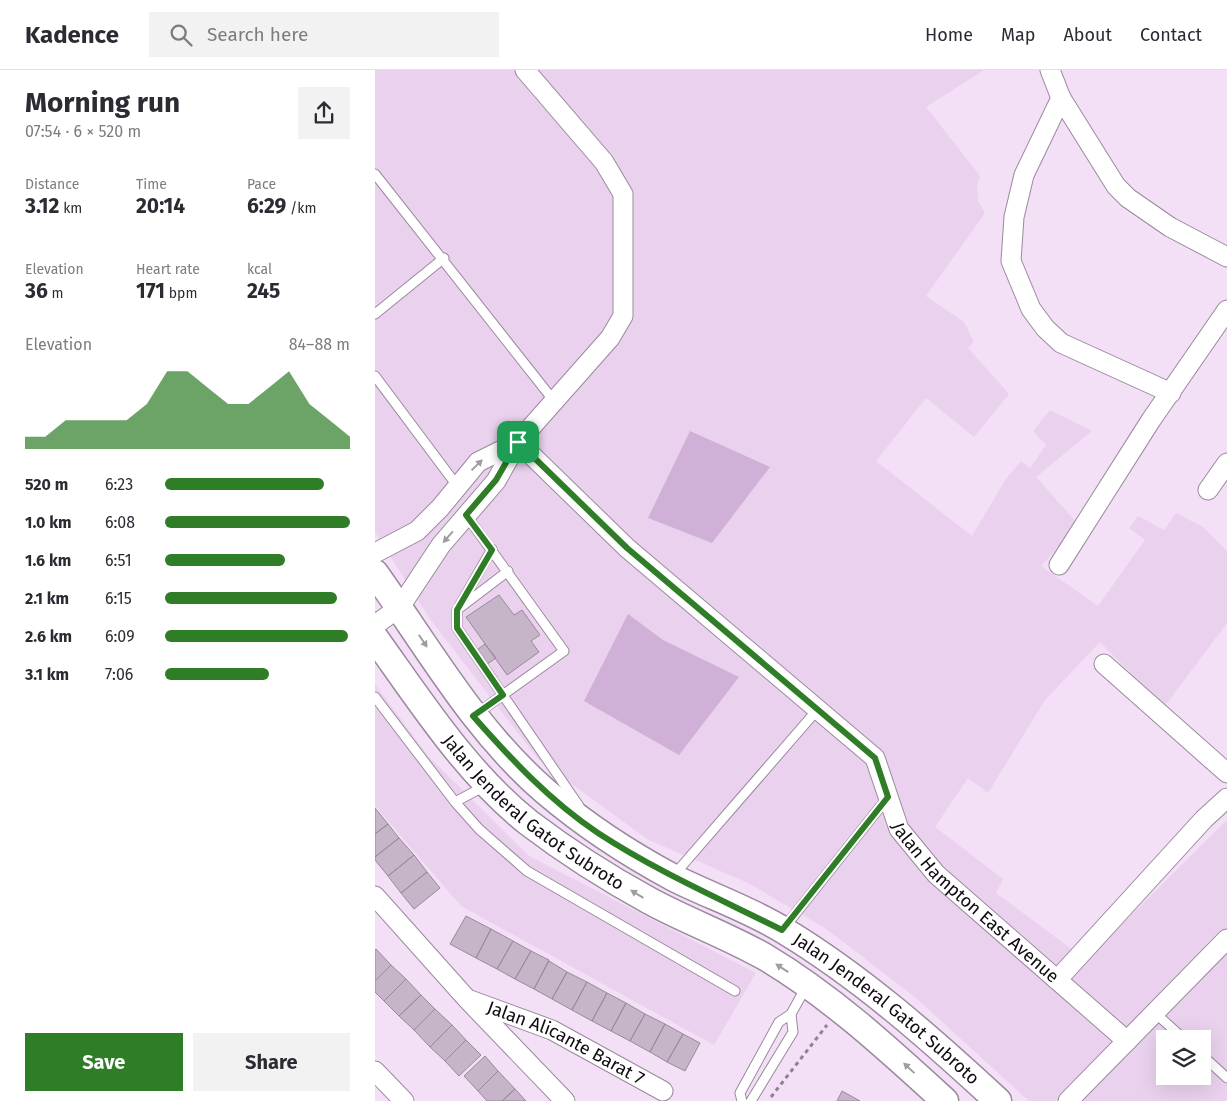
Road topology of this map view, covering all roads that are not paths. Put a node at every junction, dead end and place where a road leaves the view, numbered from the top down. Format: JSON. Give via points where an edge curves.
{"nodes":[{"id":1,"x":525,"y":70,"type":"edge"},
{"id":2,"x":1050,"y":70,"type":"edge"},
{"id":3,"x":1061,"y":98,"type":"junction"},
{"id":4,"x":375,"y":174,"type":"edge"},
{"id":5,"x":444,"y":258,"type":"junction"},
{"id":6,"x":1227,"y":258,"type":"edge"},
{"id":7,"x":1227,"y":310,"type":"edge"},
{"id":8,"x":375,"y":314,"type":"edge"},
{"id":9,"x":375,"y":376,"type":"edge"},
{"id":10,"x":1171,"y":393,"type":"junction"},
{"id":11,"x":554,"y":401,"type":"junction"},
{"id":12,"x":518,"y":442,"type":"junction"},
{"id":13,"x":1227,"y":463,"type":"edge"},
{"id":14,"x":458,"y":487,"type":"junction"},
{"id":15,"x":1208,"y":490,"type":"dead end"},
{"id":16,"x":466,"y":515,"type":"junction"},
{"id":17,"x":492,"y":550,"type":"junction"},
{"id":18,"x":375,"y":553,"type":"edge"},
{"id":19,"x":1059,"y":565,"type":"dead end"},
{"id":20,"x":507,"y":571,"type":"junction"},
{"id":21,"x":375,"y":573,"type":"edge"},
{"id":22,"x":400,"y":607,"type":"junction"},
{"id":23,"x":457,"y":610,"type":"junction"},
{"id":24,"x":375,"y":625,"type":"edge"},
{"id":25,"x":375,"y":638,"type":"edge"},
{"id":26,"x":1103,"y":664,"type":"dead end"},
{"id":27,"x":503,"y":695,"type":"junction"},
{"id":28,"x":375,"y":697,"type":"edge"},
{"id":29,"x":818,"y":710,"type":"junction"},
{"id":30,"x":473,"y":716,"type":"junction"},
{"id":31,"x":1227,"y":773,"type":"edge"},
{"id":32,"x":488,"y":785,"type":"junction"},
{"id":33,"x":888,"y":797,"type":"junction"},
{"id":34,"x":1227,"y":798,"type":"edge"},
{"id":35,"x":455,"y":802,"type":"junction"},
{"id":36,"x":597,"y":832,"type":"junction"},
{"id":37,"x":672,"y":877,"type":"junction"},
{"id":38,"x":375,"y":896,"type":"edge"},
{"id":39,"x":782,"y":930,"type":"junction"},
{"id":40,"x":1227,"y":939,"type":"edge"},
{"id":41,"x":1057,"y":980,"type":"junction"},
{"id":42,"x":807,"y":984,"type":"junction"},
{"id":43,"x":735,"y":991,"type":"dead end"},
{"id":44,"x":467,"y":999,"type":"junction"},
{"id":45,"x":1155,"y":1013,"type":"junction"},
{"id":46,"x":791,"y":1014,"type":"junction"},
{"id":47,"x":1174,"y":1030,"type":"edge"},
{"id":48,"x":1127,"y":1041,"type":"junction"},
{"id":49,"x":1211,"y":1063,"type":"edge"},
{"id":50,"x":375,"y":1071,"type":"edge"},
{"id":51,"x":1227,"y":1078,"type":"edge"},
{"id":52,"x":663,"y":1091,"type":"dead end"},
{"id":53,"x":403,"y":1101,"type":"edge"},
{"id":54,"x":565,"y":1101,"type":"edge"},
{"id":55,"x":742,"y":1101,"type":"edge"},
{"id":56,"x":751,"y":1101,"type":"edge"},
{"id":57,"x":945,"y":1101,"type":"edge"},
{"id":58,"x":998,"y":1101,"type":"edge"},
{"id":59,"x":1068,"y":1101,"type":"edge"}],
"edges":[{"from":1,"to":11,"type":"street","via":[[604,162],[623,194],[623,316],[610,338]]},
{"from":2,"to":3,"type":"street"},
{"from":3,"to":6,"type":"street","via":[[1116,186],[1170,227]]},
{"from":3,"to":10,"type":"street","via":[[1024,176],[1014,217],[1011,261],[1031,309],[1061,343]]},
{"from":4,"to":5,"type":"lane"},
{"from":5,"to":8,"type":"lane"},
{"from":5,"to":11,"type":"lane"},
{"from":7,"to":10,"type":"street"},
{"from":9,"to":14,"type":"lane"},
{"from":10,"to":19,"type":"street"},
{"from":11,"to":12,"type":"street"},
{"from":14,"to":12,"type":"street","one_way":true,"via":[[478,462]]},
{"from":12,"to":16,"type":"street","via":[[496,480]]},
{"from":12,"to":29,"type":"street","name":"Jalan Hampton East Avenue","via":[[627,548]]},
{"from":13,"to":15,"type":"street"},
{"from":14,"to":18,"type":"street","via":[[417,531]]},
{"from":16,"to":17,"type":"lane"},
{"from":16,"to":22,"type":"street","one_way":true,"via":[[441,545]]},
{"from":17,"to":20,"type":"lane"},
{"from":17,"to":23,"type":"lane"},
{"from":20,"to":23,"type":"lane"},
{"from":20,"to":27,"type":"lane","via":[[565,651]]},
{"from":21,"to":22,"type":"street","name":"Jalan Jenderal Gatot Subroto"},
{"from":22,"to":24,"type":"street"},
{"from":22,"to":30,"type":"street","name":"Jalan Jenderal Gatot Subroto","one_way":true},
{"from":23,"to":27,"type":"lane","via":[[457,628]]},
{"from":25,"to":32,"type":"street","name":"Jalan Jenderal Gatot Subroto","via":[[436,723]]},
{"from":26,"to":31,"type":"street"},
{"from":27,"to":30,"type":"lane"},
{"from":27,"to":36,"type":"lane"},
{"from":28,"to":35,"type":"lane"},
{"from":29,"to":33,"type":"street","name":"Jalan Hampton East Avenue","via":[[875,758]]},
{"from":29,"to":37,"type":"lane"},
{"from":30,"to":36,"type":"street","name":"Jalan Jenderal Gatot Subroto","via":[[516,765]]},
{"from":32,"to":35,"type":"lane"},
{"from":42,"to":32,"type":"street","name":"Jalan Jenderal Gatot Subroto","one_way":true,"via":[[764,957],[650,901],[584,862],[528,822]]},
{"from":33,"to":39,"type":"lane"},
{"from":33,"to":41,"type":"street","name":"Jalan Hampton East Avenue","via":[[899,829],[936,874]]},
{"from":34,"to":41,"type":"street"},
{"from":35,"to":43,"type":"lane","via":[[479,829],[527,871]]},
{"from":36,"to":37,"type":"street","name":"Jalan Jenderal Gatot Subroto"},
{"from":37,"to":39,"type":"street","name":"Jalan Jenderal Gatot Subroto"},
{"from":38,"to":44,"type":"street","name":"Jalan Alicante Barat 7"},
{"from":39,"to":58,"type":"street","name":"Jalan Jenderal Gatot Subroto","via":[[887,1003]]},
{"from":40,"to":45,"type":"street"},
{"from":41,"to":48,"type":"street","name":"Jalan Hampton East Avenue"},
{"from":42,"to":46,"type":"lane"},
{"from":57,"to":42,"type":"street","name":"Jalan Jenderal Gatot Subroto","one_way":true,"via":[[868,1030]]},
{"from":44,"to":52,"type":"street","name":"Jalan Alicante Barat 7","via":[[551,1030]]},
{"from":44,"to":54,"type":"street","name":"Jalan Alicante Barat 7"},
{"from":45,"to":47,"type":"lane"},
{"from":45,"to":48,"type":"street"},
{"from":46,"to":55,"type":"lane","via":[[779,1022],[740,1093]]},
{"from":46,"to":56,"type":"lane","via":[[793,1032]]},
{"from":48,"to":59,"type":"street"},
{"from":49,"to":51,"type":"lane"},
{"from":50,"to":53,"type":"street"}]}
